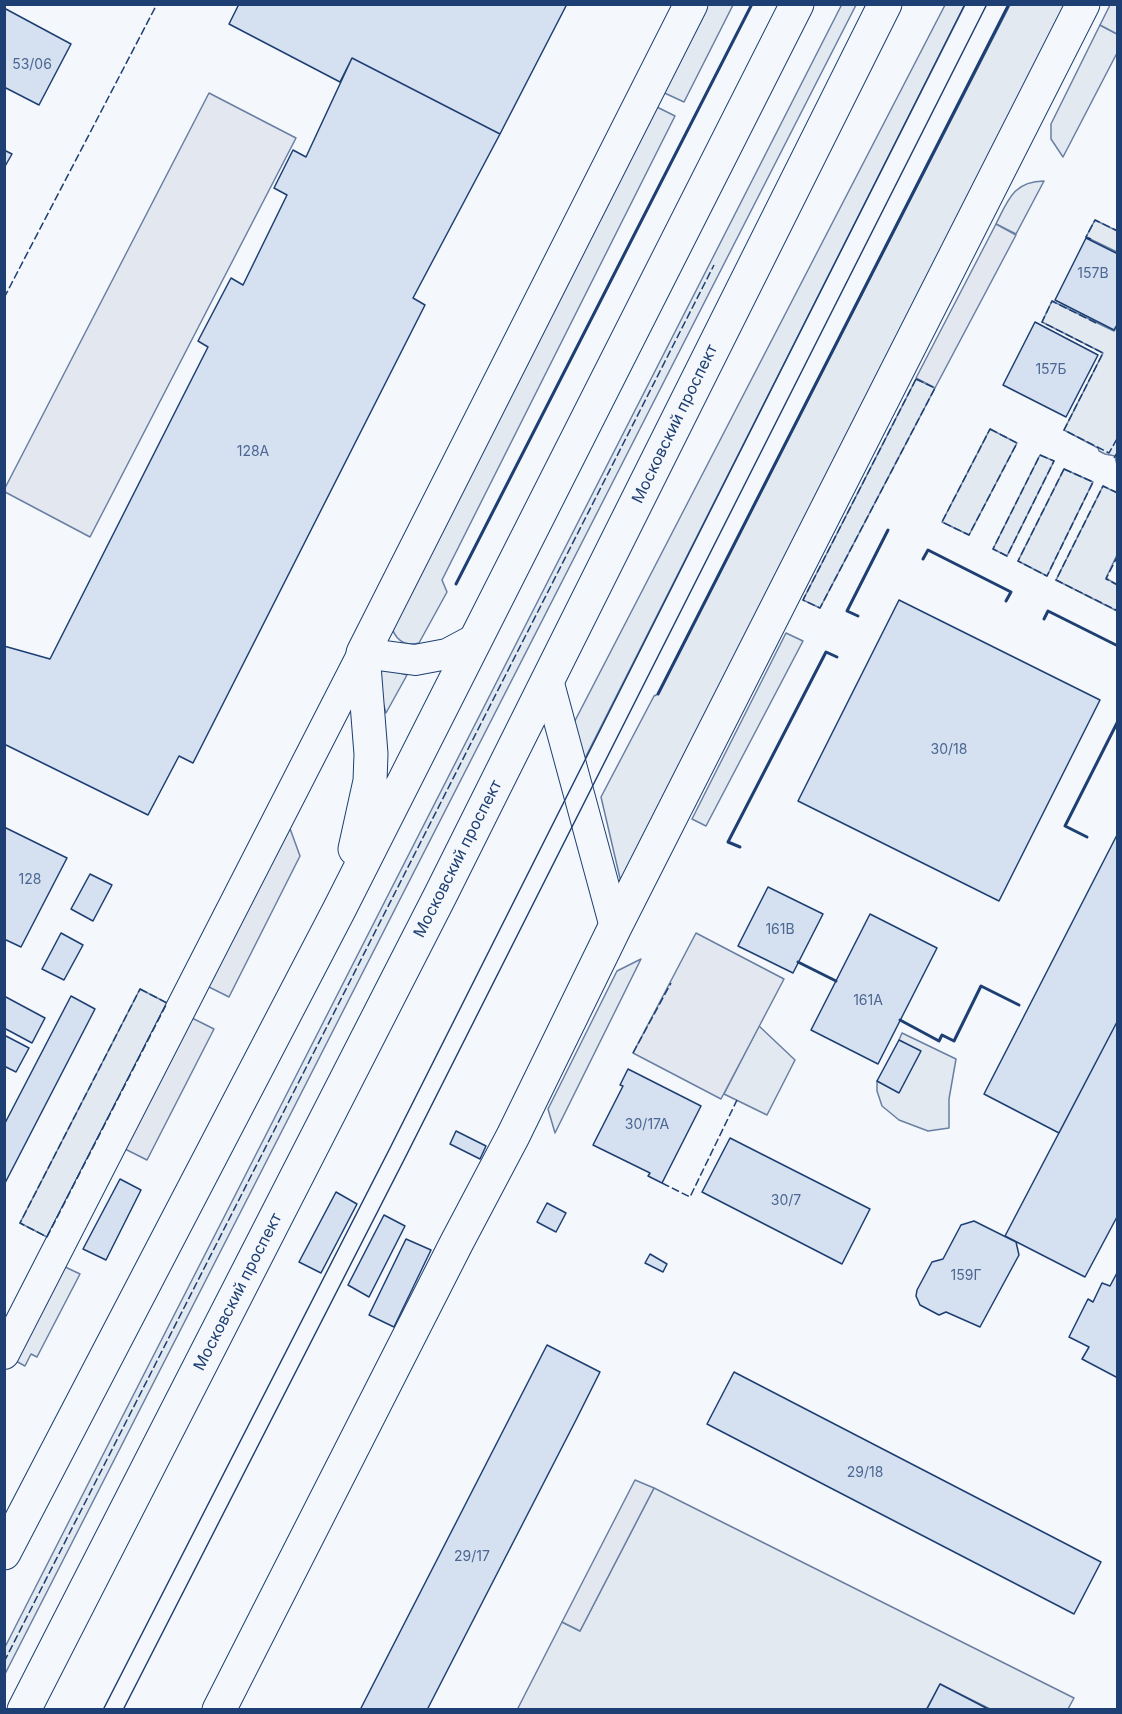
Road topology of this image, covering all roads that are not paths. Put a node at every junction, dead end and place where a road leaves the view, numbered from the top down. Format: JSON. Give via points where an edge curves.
{"nodes":[{"id":1,"x":691,"y":4,"type":"edge"},
{"id":2,"x":798,"y":4,"type":"edge"},
{"id":3,"x":885,"y":4,"type":"edge"},
{"id":4,"x":1083,"y":4,"type":"edge"},
{"id":5,"x":477,"y":638,"type":"junction"},
{"id":6,"x":363,"y":653,"type":"junction"},
{"id":7,"x":548,"y":680,"type":"junction"},
{"id":8,"x":339,"y":910,"type":"junction"},
{"id":9,"x":615,"y":927,"type":"junction"},
{"id":10,"x":4,"y":1354,"type":"edge"},
{"id":11,"x":4,"y":1553,"type":"edge"},
{"id":12,"x":24,"y":1710,"type":"edge"},
{"id":13,"x":219,"y":1710,"type":"edge"}],
"edges":[{"from":1,"to":6,"type":"main road"},
{"from":2,"to":5,"type":"main road"},
{"from":3,"to":7,"type":"main road","name":"Московский проспект"},
{"from":4,"to":9,"type":"main road"},
{"from":5,"to":6,"type":"street","via":[[447,654],[415,660]]},
{"from":5,"to":8,"type":"main road"},
{"from":6,"to":8,"type":"main road","via":[[370,781]]},
{"from":6,"to":10,"type":"street"},
{"from":7,"to":9,"type":"street"},
{"from":7,"to":12,"type":"main road","name":"Московский проспект"},
{"from":8,"to":11,"type":"main road"},
{"from":9,"to":13,"type":"main road","via":[[513,1136]]}]}
